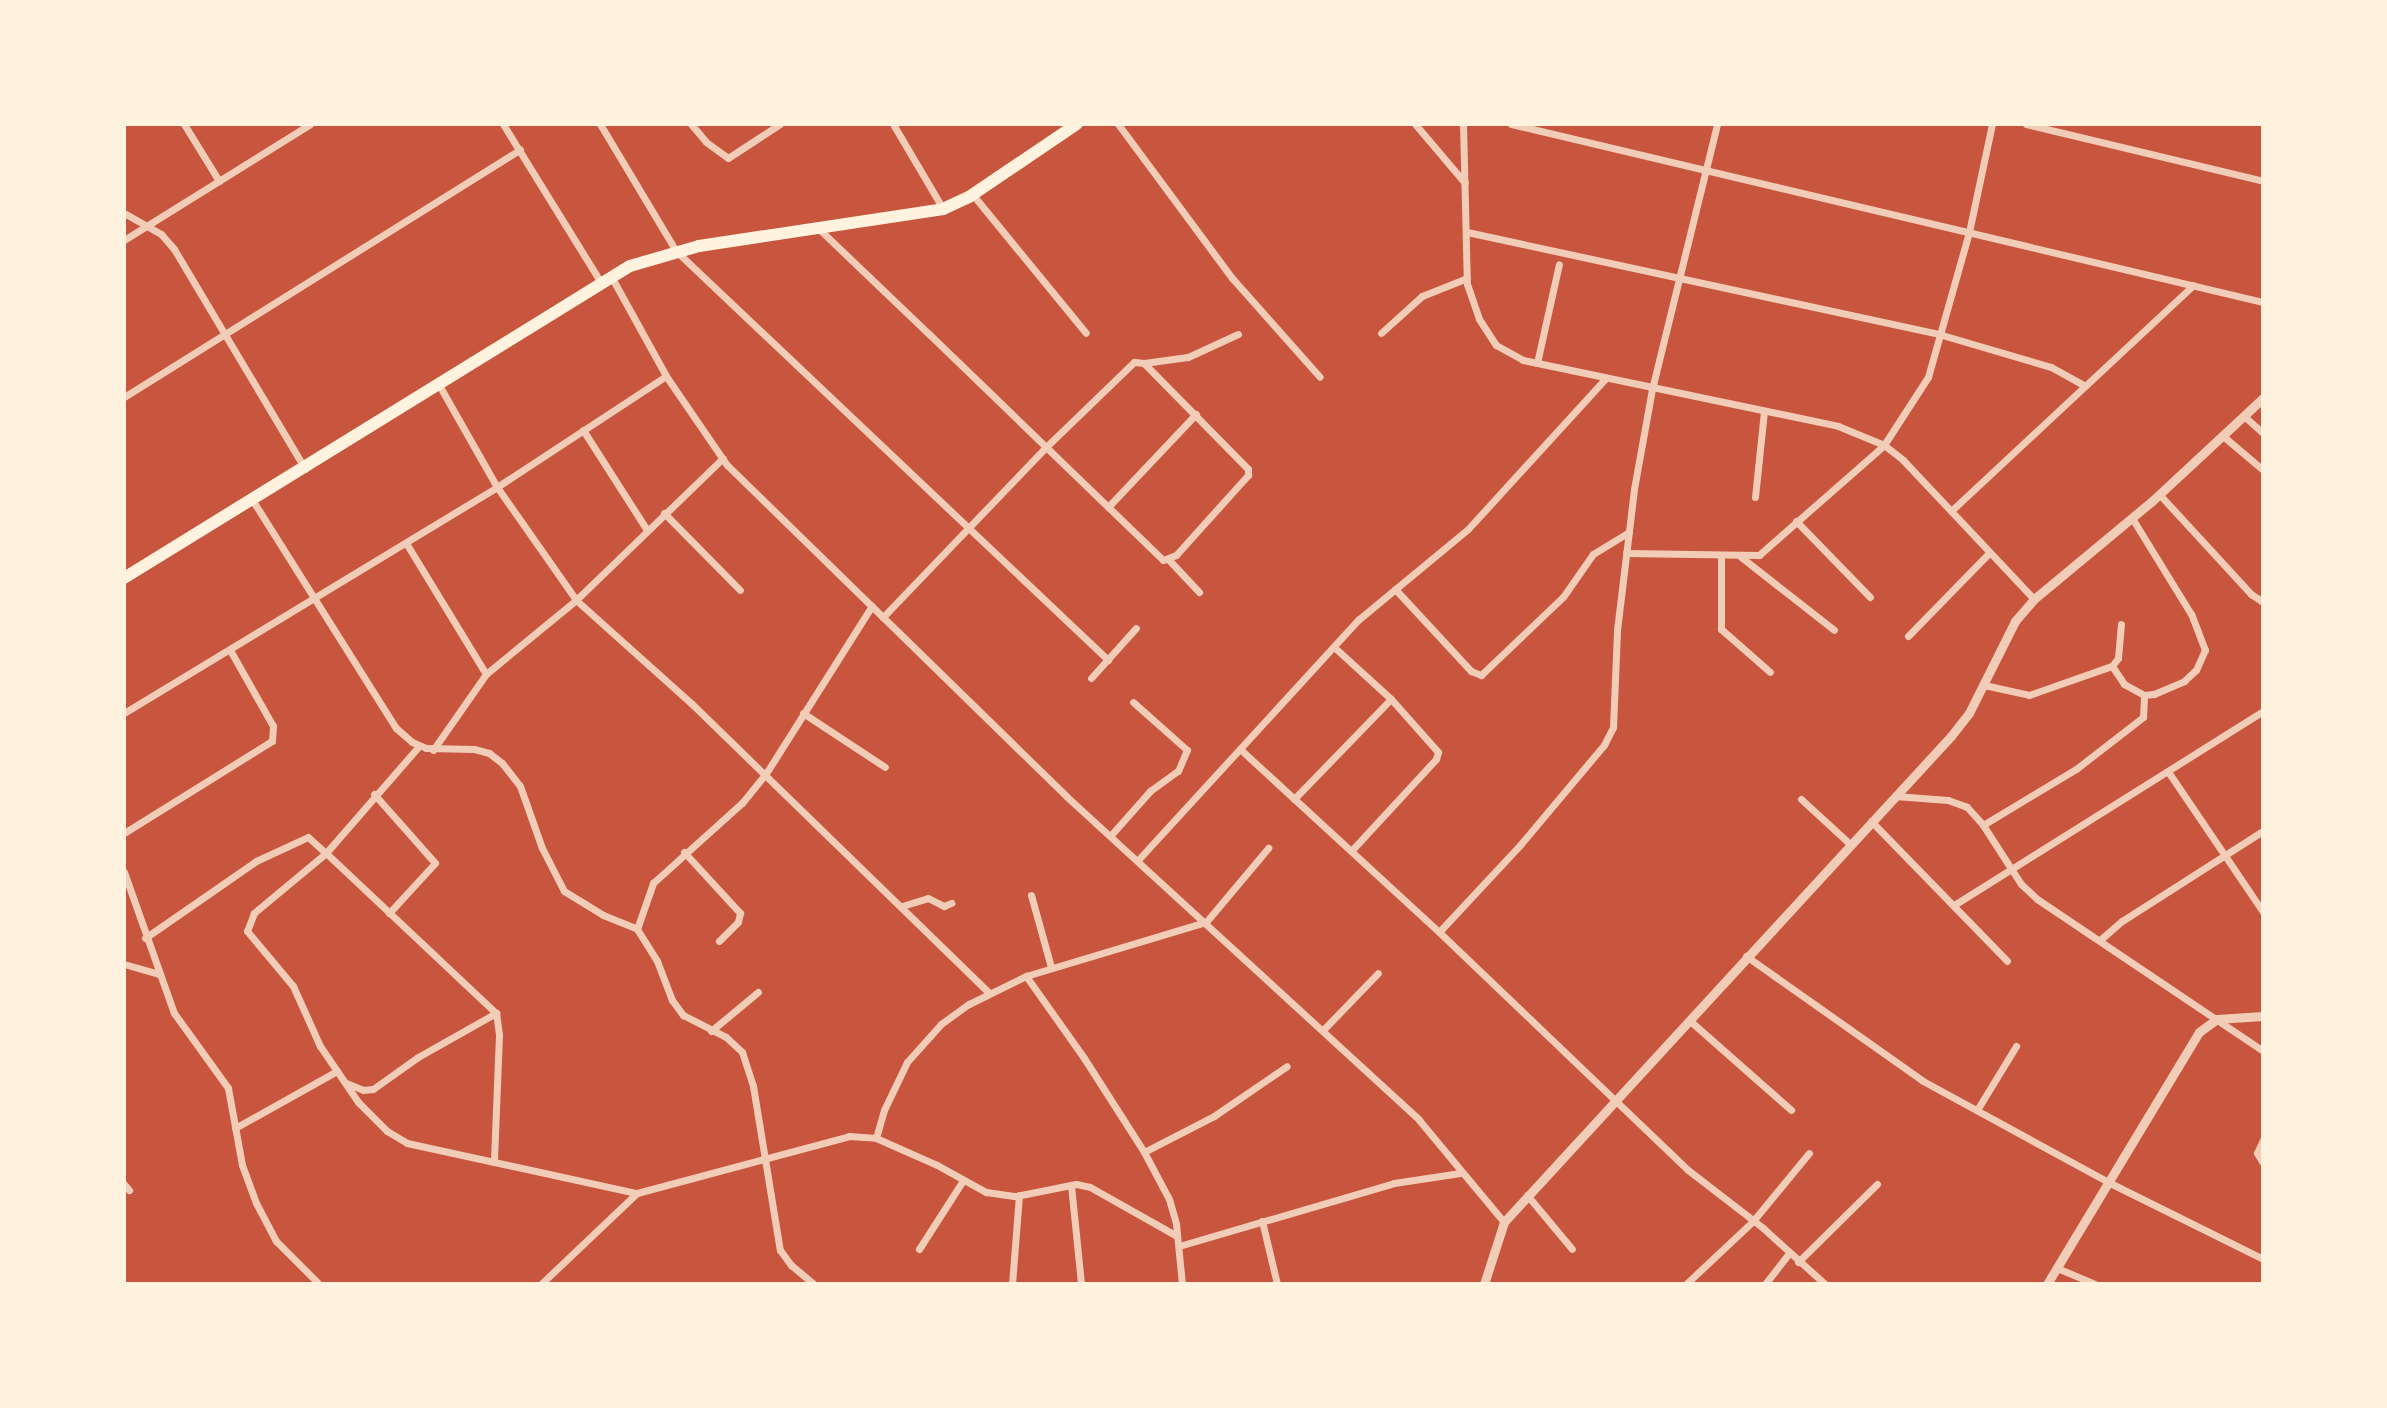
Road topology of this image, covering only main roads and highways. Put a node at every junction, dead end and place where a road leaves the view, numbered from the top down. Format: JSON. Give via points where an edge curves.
{"nodes":[{"id":1,"x":1077,"y":124,"type":"edge"},
{"id":2,"x":124,"y":578,"type":"edge"}],
"edges":[{"from":1,"to":2,"type":"highway","via":[[973,195],[943,209],[676,251],[630,266]]}]}
